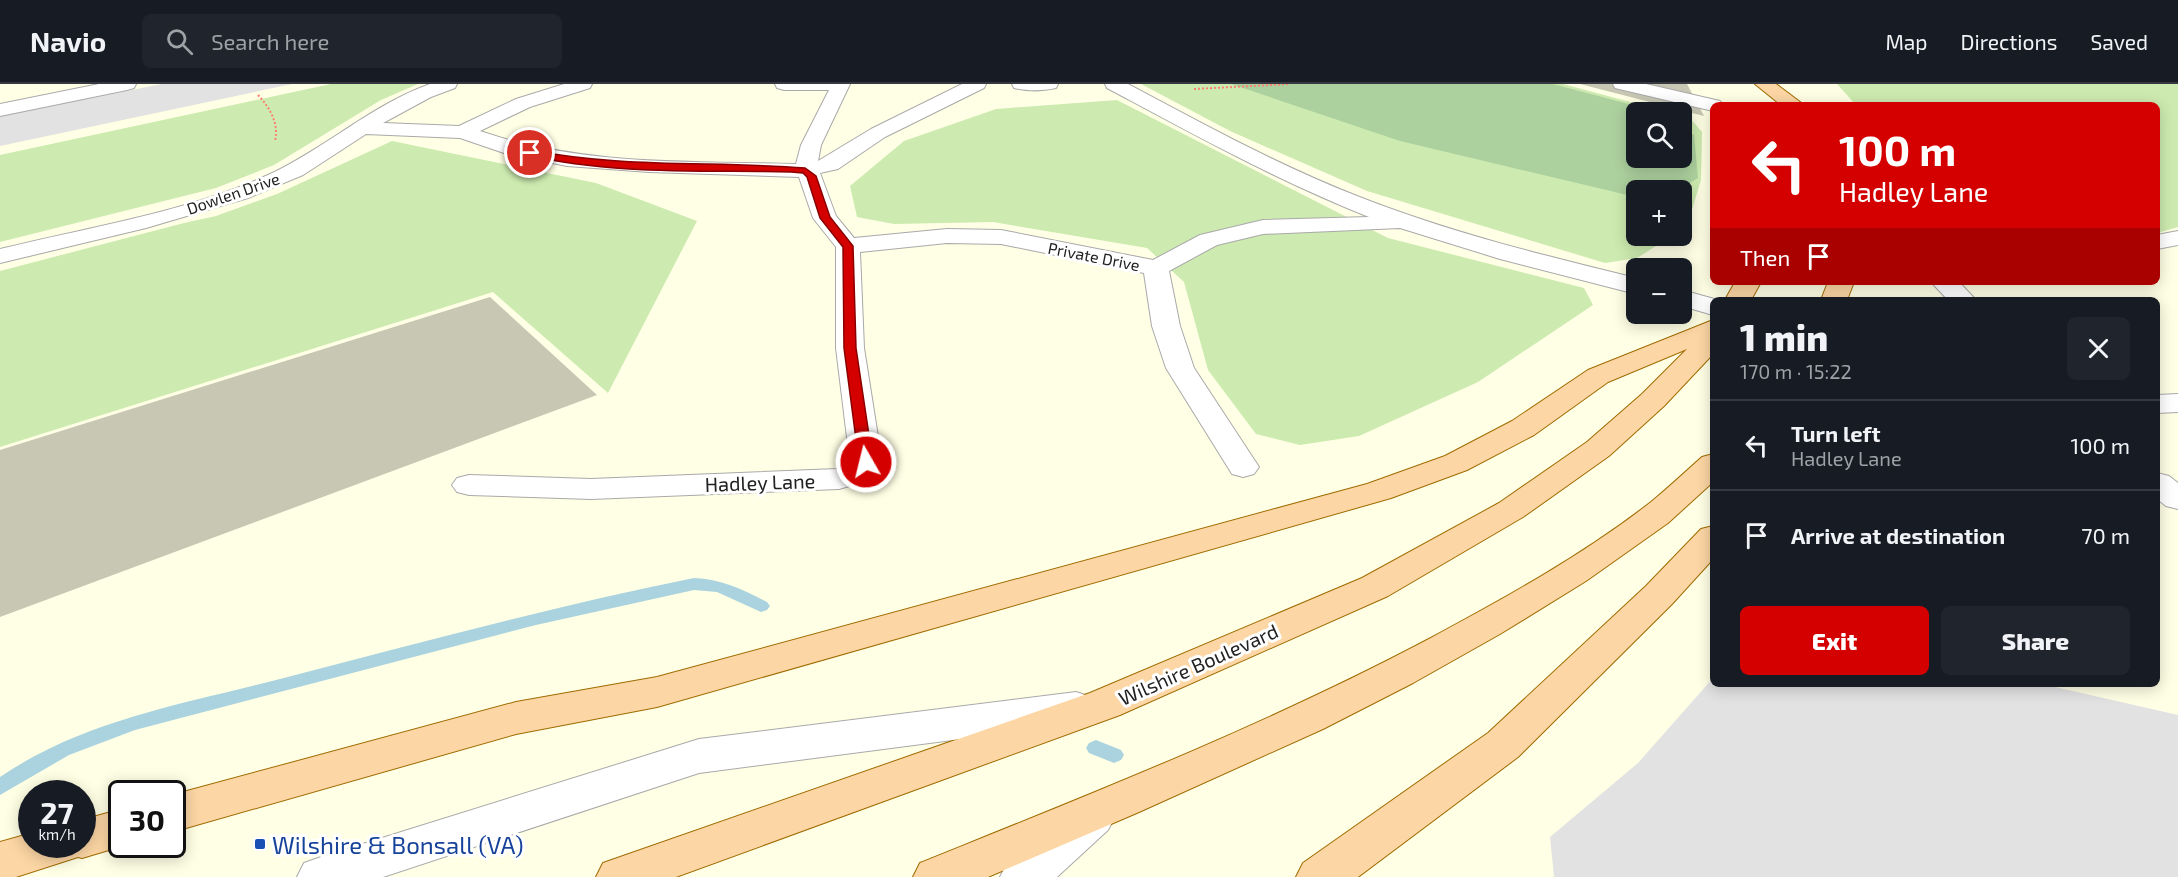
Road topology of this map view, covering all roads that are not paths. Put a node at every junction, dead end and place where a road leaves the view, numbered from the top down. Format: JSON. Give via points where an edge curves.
{"nodes":[{"id":1,"x":127,"y":84,"type":"edge"},
{"id":2,"x":448,"y":84,"type":"edge"},
{"id":3,"x":583,"y":84,"type":"edge"},
{"id":4,"x":784,"y":84,"type":"edge"},
{"id":5,"x":831,"y":84,"type":"edge"},
{"id":6,"x":841,"y":84,"type":"edge"},
{"id":7,"x":977,"y":84,"type":"edge"},
{"id":8,"x":1021,"y":84,"type":"edge"},
{"id":9,"x":1049,"y":84,"type":"edge"},
{"id":10,"x":1622,"y":84,"type":"edge"},
{"id":11,"x":1119,"y":87,"type":"edge"},
{"id":12,"x":1765,"y":92,"type":"edge"},
{"id":13,"x":1787,"y":102,"type":"edge"},
{"id":14,"x":1710,"y":104,"type":"edge"},
{"id":15,"x":0,"y":110,"type":"edge"},
{"id":16,"x":361,"y":128,"type":"junction"},
{"id":17,"x":462,"y":132,"type":"junction"},
{"id":18,"x":805,"y":171,"type":"junction"},
{"id":19,"x":1406,"y":222,"type":"junction"},
{"id":20,"x":2178,"y":238,"type":"edge"},
{"id":21,"x":2160,"y":241,"type":"edge"},
{"id":22,"x":848,"y":246,"type":"junction"},
{"id":23,"x":0,"y":256,"type":"edge"},
{"id":24,"x":1156,"y":268,"type":"junction"},
{"id":25,"x":1626,"y":283,"type":"edge"},
{"id":26,"x":1947,"y":285,"type":"edge"},
{"id":27,"x":1960,"y":297,"type":"edge"},
{"id":28,"x":1692,"y":301,"type":"edge"},
{"id":29,"x":1710,"y":306,"type":"edge"},
{"id":30,"x":1710,"y":329,"type":"edge"},
{"id":31,"x":1710,"y":340,"type":"edge"},
{"id":32,"x":2178,"y":403,"type":"edge"},
{"id":33,"x":2160,"y":404,"type":"edge"},
{"id":34,"x":1243,"y":467,"type":"dead end"},
{"id":35,"x":1710,"y":467,"type":"edge"},
{"id":36,"x":469,"y":485,"type":"dead end"},
{"id":37,"x":2160,"y":485,"type":"edge"},
{"id":38,"x":2178,"y":499,"type":"edge"},
{"id":39,"x":1710,"y":540,"type":"edge"},
{"id":40,"x":1105,"y":704,"type":"junction"},
{"id":41,"x":1101,"y":809,"type":"junction"},
{"id":42,"x":186,"y":810,"type":"edge"},
{"id":43,"x":18,"y":857,"type":"edge"},
{"id":44,"x":0,"y":862,"type":"edge"},
{"id":45,"x":321,"y":877,"type":"edge"},
{"id":46,"x":620,"y":877,"type":"edge"},
{"id":47,"x":937,"y":877,"type":"edge"},
{"id":48,"x":1024,"y":877,"type":"edge"},
{"id":49,"x":1320,"y":877,"type":"edge"}],
"edges":[{"from":1,"to":15,"type":"street"},
{"from":2,"to":16,"type":"street","name":"Dowlen Drive","via":[[405,100]]},
{"from":3,"to":17,"type":"street","via":[[523,103]]},
{"from":4,"to":5,"type":"street"},
{"from":6,"to":18,"type":"street","via":[[811,145]]},
{"from":7,"to":18,"type":"street","via":[[878,133],[830,164]]},
{"from":8,"to":9,"type":"street"},
{"from":10,"to":14,"type":"street"},
{"from":11,"to":19,"type":"street","via":[[1268,166]]},
{"from":12,"to":13,"type":"main road"},
{"from":16,"to":17,"type":"street"},
{"from":16,"to":23,"type":"street","name":"Dowlen Drive","via":[[315,160],[274,181],[212,203]]},
{"from":17,"to":18,"type":"street","via":[[511,149],[567,160]]},
{"from":18,"to":22,"type":"street","via":[[811,176],[825,218]]},
{"from":19,"to":24,"type":"street","via":[[1263,226],[1209,240]]},
{"from":19,"to":25,"type":"street"},
{"from":20,"to":21,"type":"street"},
{"from":22,"to":24,"type":"street","name":"Private Drive","via":[[947,236],[1001,237]]},
{"from":22,"to":36,"type":"street","name":"Hadley Lane","via":[[850,348],[866,462],[862,472],[839,479],[591,489]]},
{"from":24,"to":34,"type":"street","name":"Private Drive","via":[[1166,326],[1180,368]]},
{"from":26,"to":27,"type":"street"},
{"from":28,"to":29,"type":"street"},
{"from":30,"to":42,"type":"main road","via":[[1598,376],[1523,428],[1456,462],[1379,491],[657,692],[516,718]]},
{"from":31,"to":40,"type":"main road","name":"Wilshire Boulevard","via":[[1653,400],[1598,449],[1511,510],[1375,586]]},
{"from":32,"to":33,"type":"street"},
{"from":35,"to":41,"type":"main road","via":[[1658,514],[1526,604],[1337,705]]},
{"from":37,"to":38,"type":"street"},
{"from":39,"to":49,"type":"main road","via":[[1503,745]]},
{"from":40,"to":45,"type":"street","via":[[699,756]]},
{"from":40,"to":46,"type":"main road","name":"Wilshire Boulevard"},
{"from":41,"to":47,"type":"main road"},
{"from":41,"to":48,"type":"street"},
{"from":43,"to":44,"type":"main road"}]}
